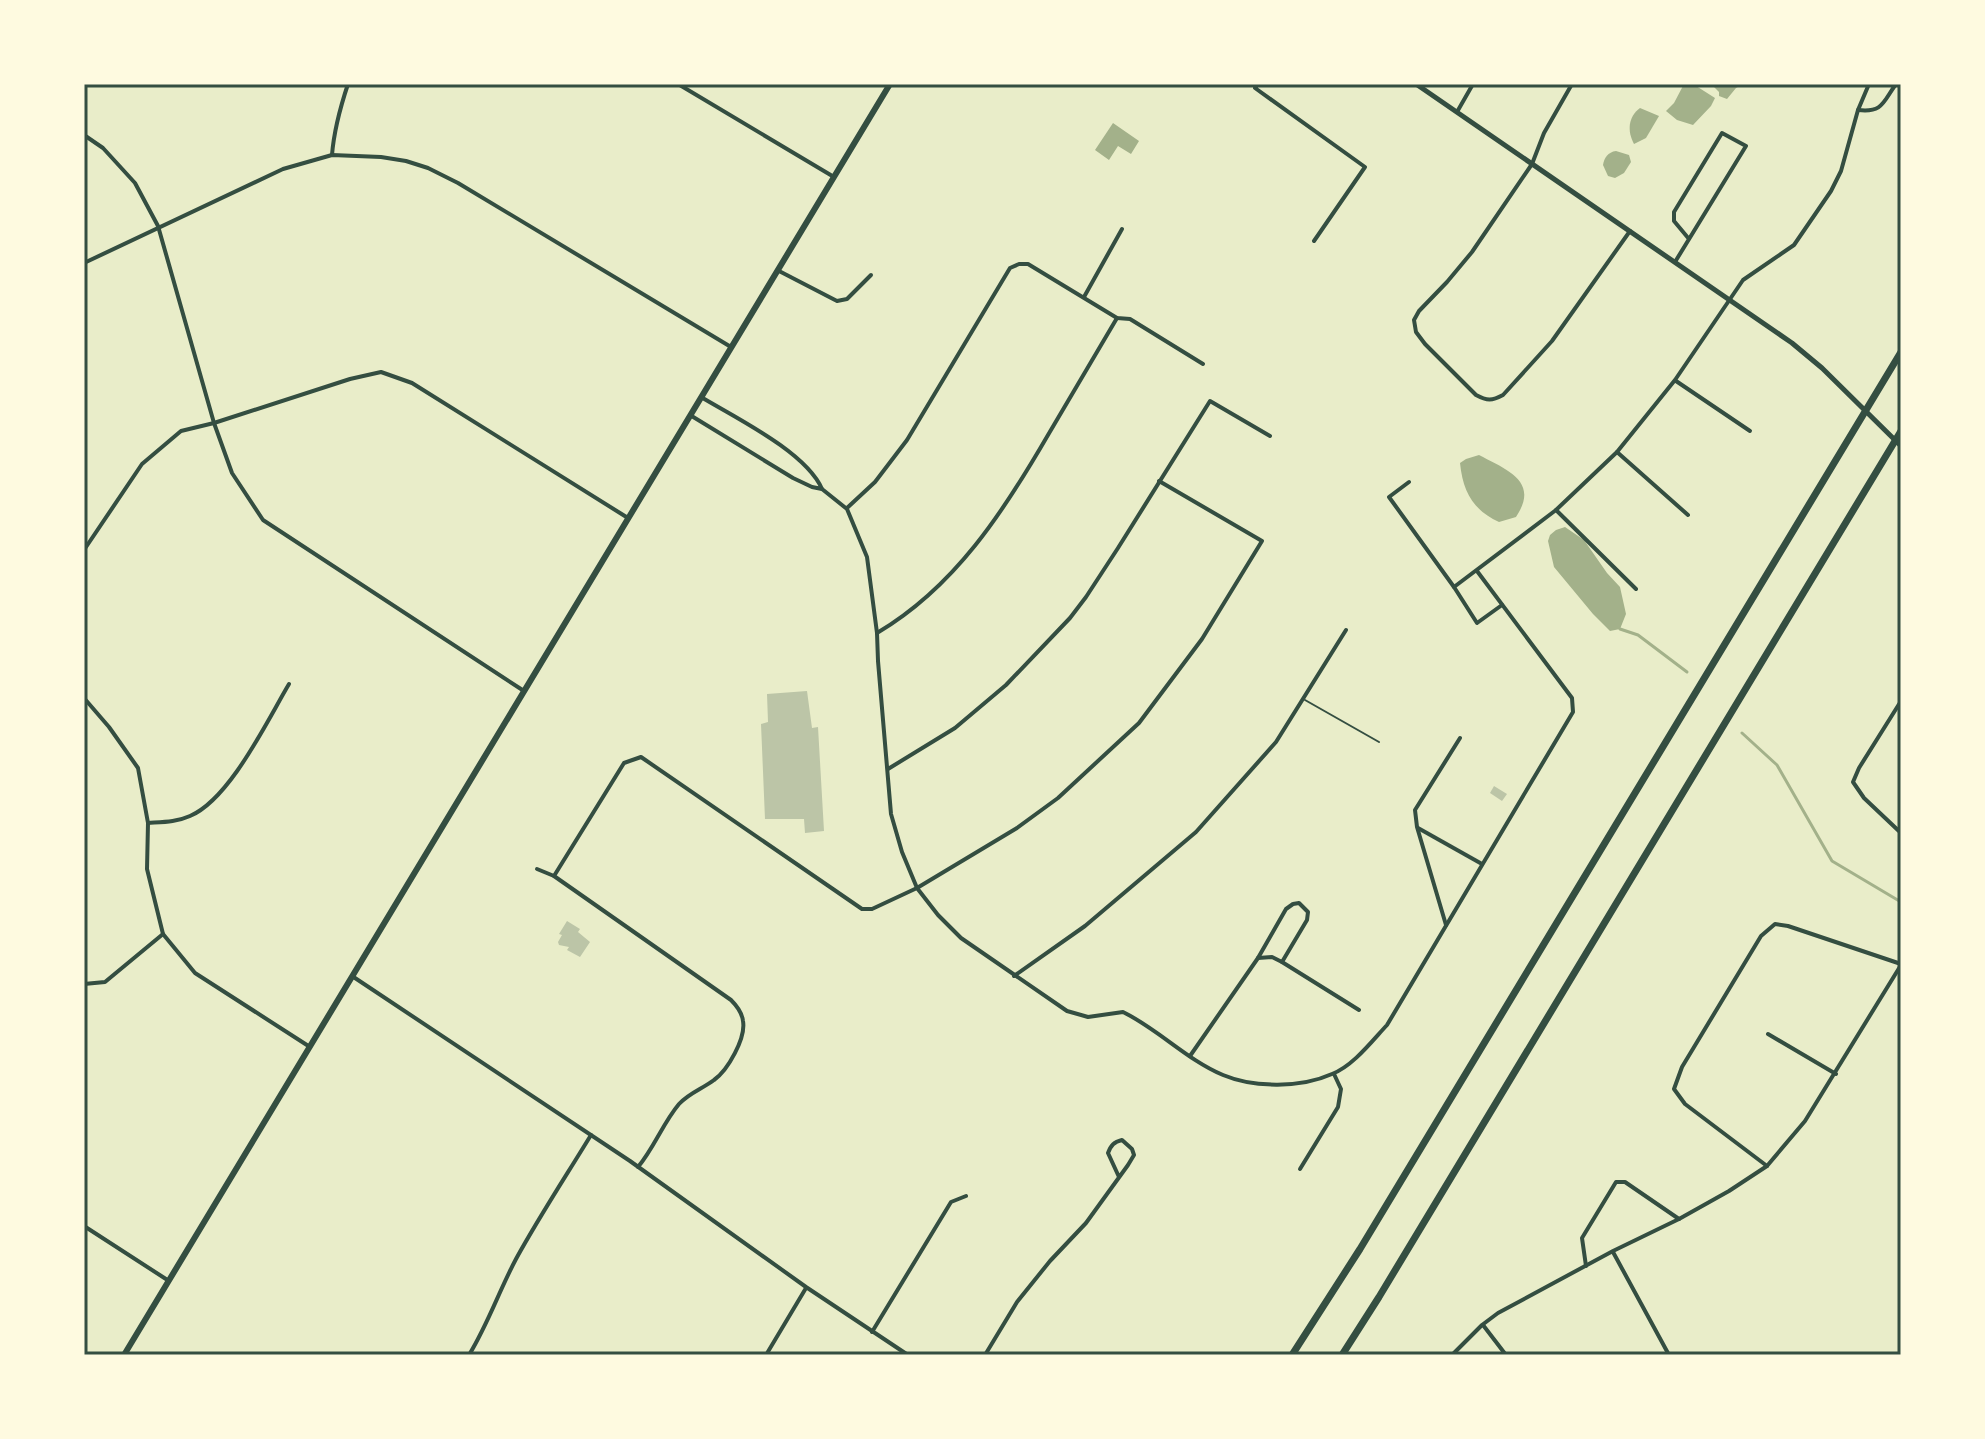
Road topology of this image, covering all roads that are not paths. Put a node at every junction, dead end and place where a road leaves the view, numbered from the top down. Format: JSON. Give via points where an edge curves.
{"nodes":[{"id":1,"x":348,"y":84,"type":"edge"},
{"id":2,"x":678,"y":84,"type":"edge"},
{"id":3,"x":890,"y":84,"type":"edge"},
{"id":4,"x":1258,"y":84,"type":"edge"},
{"id":5,"x":1416,"y":84,"type":"edge"},
{"id":6,"x":1473,"y":84,"type":"edge"},
{"id":7,"x":1572,"y":84,"type":"edge"},
{"id":8,"x":1869,"y":84,"type":"edge"},
{"id":9,"x":1896,"y":84,"type":"edge"},
{"id":10,"x":1858,"y":110,"type":"junction"},
{"id":11,"x":1457,"y":112,"type":"junction"},
{"id":12,"x":84,"y":135,"type":"edge"},
{"id":13,"x":332,"y":155,"type":"junction"},
{"id":14,"x":1532,"y":164,"type":"junction"},
{"id":15,"x":834,"y":177,"type":"junction"},
{"id":16,"x":158,"y":226,"type":"junction"},
{"id":17,"x":1122,"y":229,"type":"dead end"},
{"id":18,"x":1630,"y":231,"type":"junction"},
{"id":19,"x":1689,"y":239,"type":"junction"},
{"id":20,"x":1314,"y":241,"type":"dead end"},
{"id":21,"x":1675,"y":262,"type":"junction"},
{"id":22,"x":84,"y":263,"type":"edge"},
{"id":23,"x":778,"y":270,"type":"junction"},
{"id":24,"x":871,"y":275,"type":"dead end"},
{"id":25,"x":1084,"y":297,"type":"junction"},
{"id":26,"x":1729,"y":299,"type":"junction"},
{"id":27,"x":1117,"y":318,"type":"junction"},
{"id":28,"x":731,"y":347,"type":"junction"},
{"id":29,"x":1901,"y":352,"type":"edge"},
{"id":30,"x":1203,"y":364,"type":"dead end"},
{"id":31,"x":1675,"y":380,"type":"junction"},
{"id":32,"x":701,"y":397,"type":"junction"},
{"id":33,"x":690,"y":415,"type":"junction"},
{"id":34,"x":214,"y":423,"type":"junction"},
{"id":35,"x":1750,"y":431,"type":"dead end"},
{"id":36,"x":1901,"y":431,"type":"edge"},
{"id":37,"x":1270,"y":436,"type":"dead end"},
{"id":38,"x":1901,"y":446,"type":"edge"},
{"id":39,"x":1617,"y":452,"type":"junction"},
{"id":40,"x":1159,"y":481,"type":"junction"},
{"id":41,"x":1409,"y":482,"type":"dead end"},
{"id":42,"x":822,"y":489,"type":"junction"},
{"id":43,"x":847,"y":509,"type":"junction"},
{"id":44,"x":1556,"y":510,"type":"junction"},
{"id":45,"x":1688,"y":515,"type":"dead end"},
{"id":46,"x":628,"y":518,"type":"junction"},
{"id":47,"x":84,"y":549,"type":"edge"},
{"id":48,"x":1477,"y":571,"type":"junction"},
{"id":49,"x":1454,"y":587,"type":"junction"},
{"id":50,"x":1636,"y":589,"type":"dead end"},
{"id":51,"x":1502,"y":605,"type":"junction"},
{"id":52,"x":1346,"y":630,"type":"dead end"},
{"id":53,"x":877,"y":633,"type":"junction"},
{"id":54,"x":289,"y":684,"type":"dead end"},
{"id":55,"x":524,"y":691,"type":"junction"},
{"id":56,"x":84,"y":698,"type":"edge"},
{"id":57,"x":1304,"y":699,"type":"junction"},
{"id":58,"x":1901,"y":701,"type":"edge"},
{"id":59,"x":1460,"y":738,"type":"dead end"},
{"id":60,"x":1379,"y":742,"type":"dead end"},
{"id":61,"x":888,"y":769,"type":"junction"},
{"id":62,"x":148,"y":823,"type":"junction"},
{"id":63,"x":1417,"y":827,"type":"junction"},
{"id":64,"x":1901,"y":833,"type":"edge"},
{"id":65,"x":1482,"y":864,"type":"junction"},
{"id":66,"x":537,"y":869,"type":"dead end"},
{"id":67,"x":554,"y":876,"type":"junction"},
{"id":68,"x":917,"y":888,"type":"junction"},
{"id":69,"x":1446,"y":925,"type":"junction"},
{"id":70,"x":163,"y":934,"type":"junction"},
{"id":71,"x":1258,"y":958,"type":"junction"},
{"id":72,"x":1282,"y":962,"type":"junction"},
{"id":73,"x":1901,"y":965,"type":"edge"},
{"id":74,"x":352,"y":976,"type":"junction"},
{"id":75,"x":1014,"y":976,"type":"junction"},
{"id":76,"x":84,"y":984,"type":"edge"},
{"id":77,"x":1359,"y":1010,"type":"dead end"},
{"id":78,"x":1768,"y":1034,"type":"dead end"},
{"id":79,"x":310,"y":1047,"type":"junction"},
{"id":80,"x":1190,"y":1056,"type":"junction"},
{"id":81,"x":1334,"y":1074,"type":"junction"},
{"id":82,"x":1836,"y":1074,"type":"junction"},
{"id":83,"x":591,"y":1135,"type":"junction"},
{"id":84,"x":1767,"y":1166,"type":"junction"},
{"id":85,"x":638,"y":1167,"type":"junction"},
{"id":86,"x":1300,"y":1169,"type":"dead end"},
{"id":87,"x":1119,"y":1177,"type":"junction"},
{"id":88,"x":966,"y":1196,"type":"dead end"},
{"id":89,"x":1679,"y":1219,"type":"junction"},
{"id":90,"x":84,"y":1226,"type":"edge"},
{"id":91,"x":1613,"y":1251,"type":"junction"},
{"id":92,"x":1586,"y":1266,"type":"junction"},
{"id":93,"x":169,"y":1281,"type":"junction"},
{"id":94,"x":806,"y":1287,"type":"junction"},
{"id":95,"x":1482,"y":1325,"type":"junction"},
{"id":96,"x":872,"y":1332,"type":"junction"},
{"id":97,"x":124,"y":1355,"type":"edge"},
{"id":98,"x":469,"y":1355,"type":"edge"},
{"id":99,"x":766,"y":1355,"type":"edge"},
{"id":100,"x":908,"y":1355,"type":"edge"},
{"id":101,"x":985,"y":1355,"type":"edge"},
{"id":102,"x":1292,"y":1355,"type":"edge"},
{"id":103,"x":1342,"y":1355,"type":"edge"},
{"id":104,"x":1452,"y":1355,"type":"edge"},
{"id":105,"x":1506,"y":1355,"type":"edge"},
{"id":106,"x":1669,"y":1355,"type":"edge"}],
"edges":[{"from":1,"to":13,"type":"street"},
{"from":2,"to":15,"type":"street"},
{"from":3,"to":15,"type":"main road"},
{"from":4,"to":20,"type":"street","via":[[1255,88],[1365,167]]},
{"from":5,"to":11,"type":"street"},
{"from":6,"to":11,"type":"street"},
{"from":7,"to":14,"type":"street"},
{"from":8,"to":10,"type":"street"},
{"from":9,"to":10,"type":"street","via":[[1879,109]]},
{"from":10,"to":26,"type":"street","via":[[1841,171],[1814,217],[1794,245],[1743,280]]},
{"from":11,"to":14,"type":"street"},
{"from":12,"to":16,"type":"street","via":[[135,183]]},
{"from":13,"to":16,"type":"street","via":[[283,169]]},
{"from":13,"to":28,"type":"street","via":[[381,157],[428,168]]},
{"from":14,"to":18,"type":"street"},
{"from":14,"to":18,"type":"street","via":[[1472,252],[1414,320],[1425,344],[1476,395],[1493,400],[1503,395],[1552,341]]},
{"from":15,"to":23,"type":"main road"},
{"from":16,"to":22,"type":"street"},
{"from":16,"to":34,"type":"street"},
{"from":17,"to":25,"type":"street"},
{"from":18,"to":21,"type":"street"},
{"from":19,"to":19,"type":"street","via":[[1746,146],[1722,133],[1674,212],[1674,221]]},
{"from":19,"to":21,"type":"street"},
{"from":21,"to":26,"type":"street"},
{"from":23,"to":24,"type":"street","via":[[837,301],[847,299]]},
{"from":23,"to":28,"type":"main road"},
{"from":25,"to":27,"type":"street"},
{"from":25,"to":43,"type":"street","via":[[1028,264],[1010,268],[907,440]]},
{"from":26,"to":31,"type":"street"},
{"from":26,"to":38,"type":"street","via":[[1792,343]]},
{"from":27,"to":30,"type":"street","via":[[1130,319]]},
{"from":27,"to":53,"type":"street","via":[[993,523],[927,596]]},
{"from":28,"to":32,"type":"main road"},
{"from":29,"to":102,"type":"highway"},
{"from":31,"to":35,"type":"street"},
{"from":31,"to":39,"type":"street"},
{"from":32,"to":33,"type":"main road"},
{"from":32,"to":42,"type":"street","via":[[781,446],[818,479]]},
{"from":33,"to":42,"type":"street","via":[[793,478]]},
{"from":33,"to":46,"type":"main road"},
{"from":34,"to":46,"type":"street","via":[[381,372],[412,383]]},
{"from":34,"to":47,"type":"street","via":[[181,431],[142,464]]},
{"from":34,"to":55,"type":"street","via":[[232,473],[263,520]]},
{"from":36,"to":103,"type":"highway"},
{"from":37,"to":40,"type":"street","via":[[1210,401]]},
{"from":39,"to":44,"type":"street"},
{"from":39,"to":45,"type":"street"},
{"from":40,"to":61,"type":"street","via":[[1086,597],[1043,648],[955,728]]},
{"from":40,"to":68,"type":"street","via":[[1262,541],[1202,639],[1139,723],[1058,798]]},
{"from":41,"to":49,"type":"street","via":[[1389,497]]},
{"from":42,"to":43,"type":"street"},
{"from":43,"to":53,"type":"street","via":[[867,557]]},
{"from":44,"to":48,"type":"street"},
{"from":44,"to":50,"type":"street"},
{"from":46,"to":55,"type":"main road"},
{"from":48,"to":49,"type":"street"},
{"from":48,"to":51,"type":"street"},
{"from":49,"to":51,"type":"street","via":[[1477,623]]},
{"from":51,"to":65,"type":"street","via":[[1572,698],[1573,712]]},
{"from":52,"to":57,"type":"street"},
{"from":53,"to":61,"type":"street"},
{"from":54,"to":62,"type":"street","via":[[225,788],[187,818]]},
{"from":55,"to":74,"type":"main road"},
{"from":56,"to":62,"type":"street","via":[[138,768]]},
{"from":57,"to":60,"type":"lane"},
{"from":57,"to":75,"type":"street","via":[[1276,742],[1196,832],[1085,926]]},
{"from":58,"to":64,"type":"street","via":[[1853,782]]},
{"from":59,"to":63,"type":"street","via":[[1415,810]]},
{"from":61,"to":68,"type":"street","via":[[895,831]]},
{"from":62,"to":70,"type":"street","via":[[147,869]]},
{"from":63,"to":65,"type":"street"},
{"from":63,"to":69,"type":"street"},
{"from":65,"to":69,"type":"street"},
{"from":66,"to":67,"type":"street"},
{"from":67,"to":68,"type":"street","via":[[624,763],[641,757],[862,909]]},
{"from":67,"to":85,"type":"street","via":[[731,1000],[743,1019],[738,1048],[723,1071],[682,1100]]},
{"from":68,"to":75,"type":"street","via":[[961,938]]},
{"from":69,"to":81,"type":"street","via":[[1387,1025]]},
{"from":70,"to":76,"type":"street","via":[[105,982]]},
{"from":70,"to":79,"type":"street","via":[[195,973]]},
{"from":71,"to":72,"type":"street"},
{"from":71,"to":72,"type":"street","via":[[1286,909],[1299,903],[1308,912],[1307,920]]},
{"from":71,"to":80,"type":"street"},
{"from":72,"to":77,"type":"street"},
{"from":73,"to":82,"type":"street"},
{"from":73,"to":84,"type":"street","via":[[1788,926],[1775,924],[1761,936],[1674,1089],[1685,1104]]},
{"from":74,"to":79,"type":"main road"},
{"from":74,"to":83,"type":"street"},
{"from":75,"to":80,"type":"street","via":[[1072,1014],[1128,1014]]},
{"from":78,"to":82,"type":"street"},
{"from":79,"to":93,"type":"main road"},
{"from":80,"to":81,"type":"street","via":[[1223,1075],[1249,1082],[1293,1085]]},
{"from":81,"to":86,"type":"street","via":[[1341,1089],[1338,1107]]},
{"from":82,"to":84,"type":"street"},
{"from":83,"to":85,"type":"street"},
{"from":83,"to":98,"type":"street","via":[[518,1255]]},
{"from":84,"to":89,"type":"street"},
{"from":85,"to":94,"type":"street"},
{"from":87,"to":87,"type":"street","via":[[1134,1155],[1122,1140],[1108,1153]]},
{"from":87,"to":101,"type":"street","via":[[1017,1302]]},
{"from":88,"to":96,"type":"street","via":[[951,1202]]},
{"from":89,"to":91,"type":"street"},
{"from":89,"to":92,"type":"street","via":[[1625,1182],[1616,1182],[1582,1238]]},
{"from":90,"to":93,"type":"street"},
{"from":91,"to":92,"type":"street"},
{"from":91,"to":106,"type":"street"},
{"from":92,"to":95,"type":"street"},
{"from":93,"to":97,"type":"main road"},
{"from":94,"to":96,"type":"street"},
{"from":94,"to":99,"type":"street"},
{"from":95,"to":104,"type":"street"},
{"from":95,"to":105,"type":"street"},
{"from":96,"to":100,"type":"street"}]}
